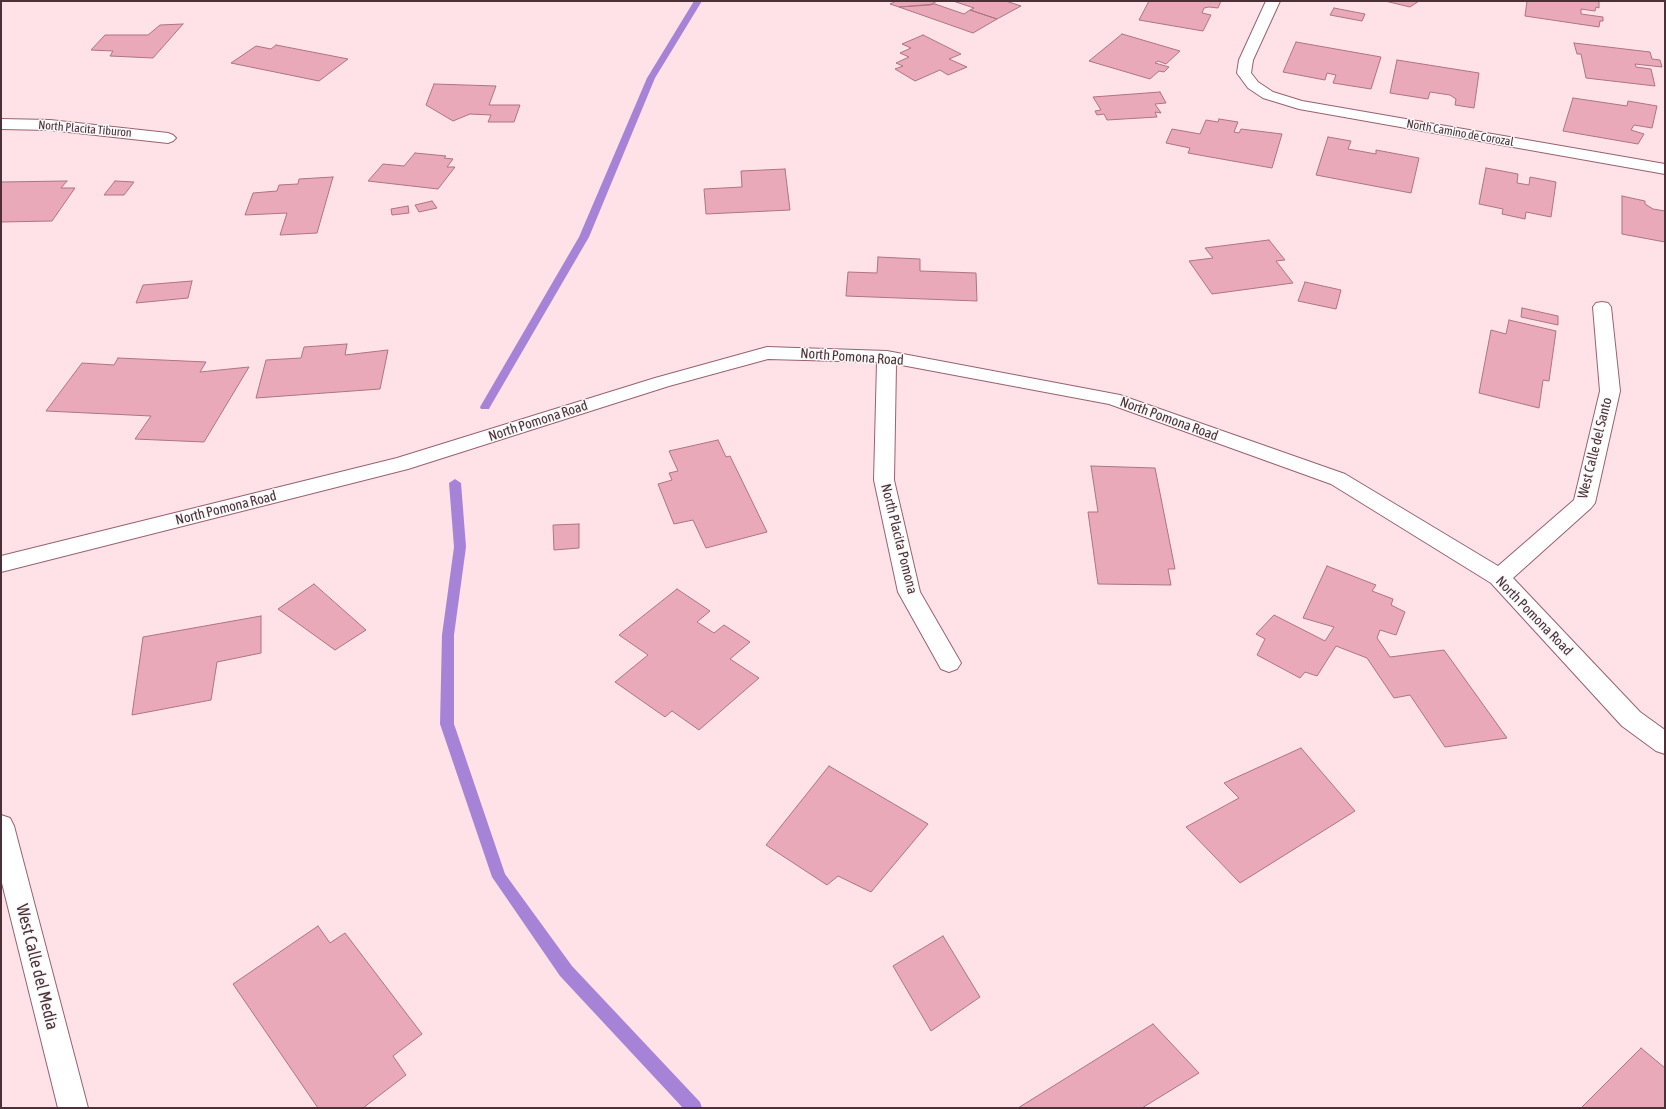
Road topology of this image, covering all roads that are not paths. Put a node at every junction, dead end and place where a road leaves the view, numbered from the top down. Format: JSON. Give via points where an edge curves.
{"nodes":[{"id":1,"x":1273,"y":1,"type":"edge"},
{"id":2,"x":1258,"y":89,"type":"junction"},
{"id":3,"x":1240,"y":93,"type":"dead end"},
{"id":4,"x":1,"y":124,"type":"edge"},
{"id":5,"x":168,"y":138,"type":"dead end"},
{"id":6,"x":1665,"y":169,"type":"edge"},
{"id":7,"x":1602,"y":307,"type":"dead end"},
{"id":8,"x":887,"y":357,"type":"junction"},
{"id":9,"x":1,"y":564,"type":"edge"},
{"id":10,"x":1499,"y":577,"type":"junction"},
{"id":11,"x":949,"y":663,"type":"dead end"},
{"id":12,"x":1665,"y":744,"type":"edge"},
{"id":13,"x":1,"y":826,"type":"edge"},
{"id":14,"x":73,"y":1108,"type":"edge"}],
"edges":[{"from":1,"to":2,"type":"street","via":[[1246,60],[1244,73]]},
{"from":2,"to":3,"type":"street"},
{"from":2,"to":6,"type":"street","name":"North Camino de Corozal","via":[[1283,102]]},
{"from":4,"to":5,"type":"street","name":"North Placita Tiburon","via":[[50,125]]},
{"from":7,"to":10,"type":"street","name":"West Calle del Santo","via":[[1610,391],[1584,502]]},
{"from":8,"to":9,"type":"street","name":"North Pomona Road","via":[[767,353],[662,382],[401,464]]},
{"from":8,"to":10,"type":"street","name":"North Pomona Road","via":[[1113,399],[1338,479]]},
{"from":8,"to":11,"type":"street","name":"North Placita Pomona","via":[[884,480],[909,592]]},
{"from":10,"to":12,"type":"street","name":"North Pomona Road","via":[[1631,719]]},
{"from":13,"to":14,"type":"street","name":"West Calle del Media"}]}
